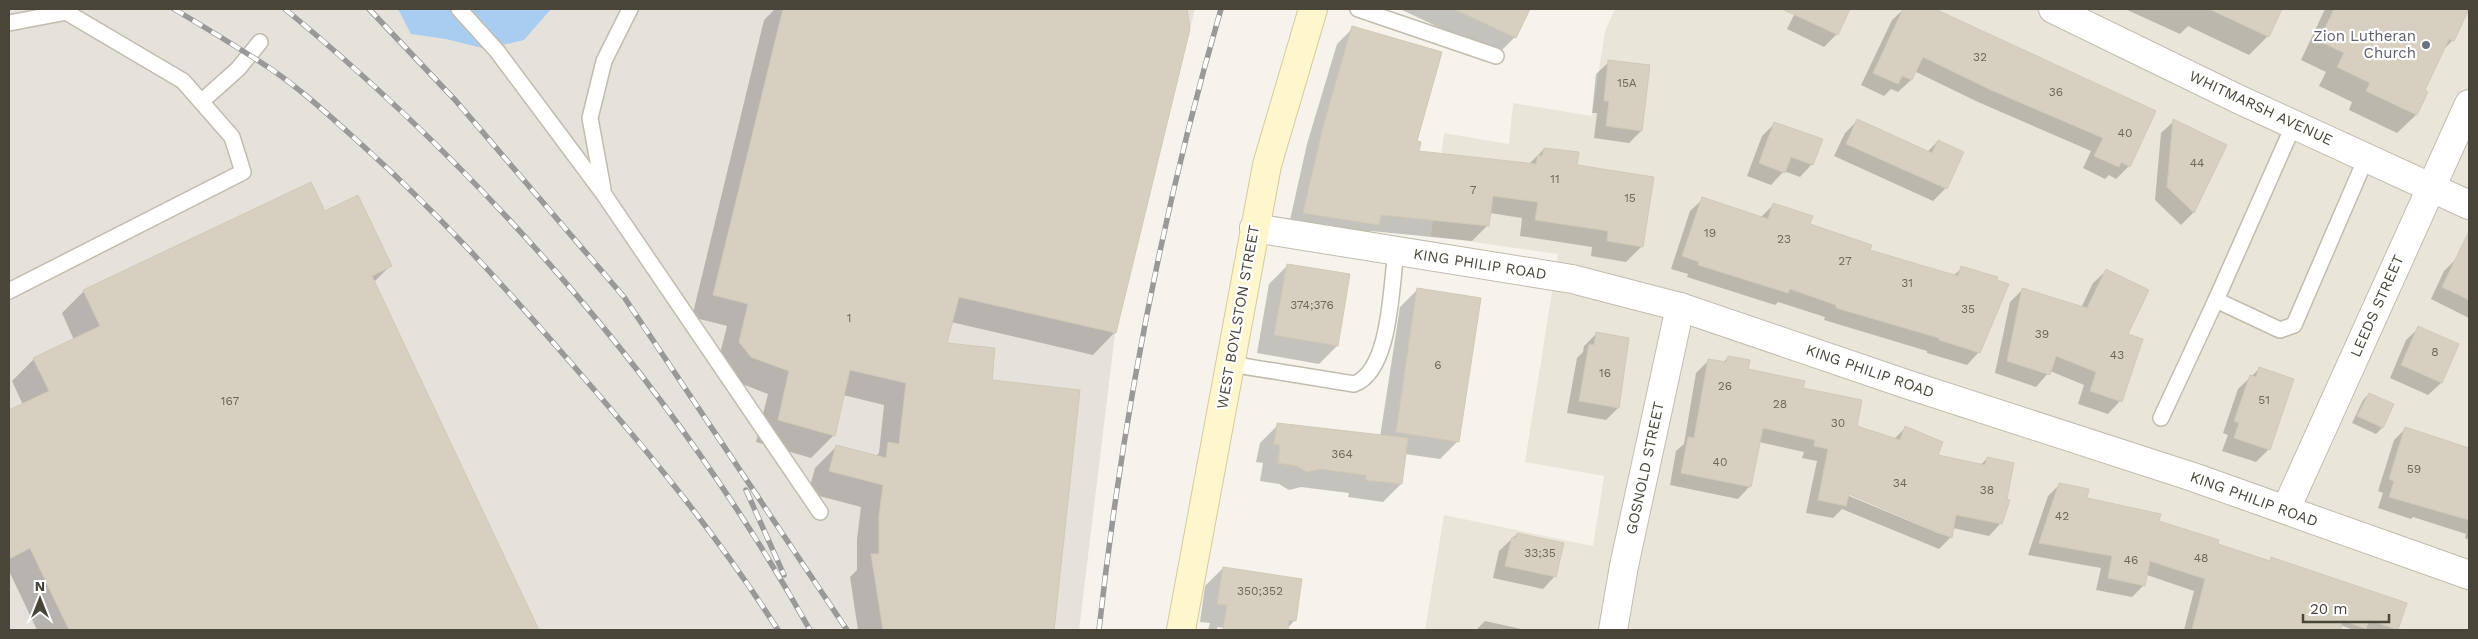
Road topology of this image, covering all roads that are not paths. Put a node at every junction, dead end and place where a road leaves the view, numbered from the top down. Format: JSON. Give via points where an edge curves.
{"nodes":[{"id":1,"x":459,"y":9,"type":"edge"},
{"id":2,"x":630,"y":9,"type":"edge"},
{"id":3,"x":1314,"y":9,"type":"edge"},
{"id":4,"x":1358,"y":9,"type":"edge"},
{"id":5,"x":2053,"y":9,"type":"edge"},
{"id":6,"x":64,"y":10,"type":"edge"},
{"id":7,"x":1392,"y":15,"type":"edge"},
{"id":8,"x":9,"y":23,"type":"edge"},
{"id":9,"x":260,"y":42,"type":"dead end"},
{"id":10,"x":1496,"y":56,"type":"dead end"},
{"id":11,"x":202,"y":102,"type":"junction"},
{"id":12,"x":2469,"y":104,"type":"edge"},
{"id":13,"x":2294,"y":124,"type":"junction"},
{"id":14,"x":2366,"y":158,"type":"junction"},
{"id":15,"x":2430,"y":187,"type":"junction"},
{"id":16,"x":603,"y":193,"type":"junction"},
{"id":17,"x":2469,"y":205,"type":"edge"},
{"id":18,"x":1254,"y":228,"type":"junction"},
{"id":19,"x":1396,"y":251,"type":"junction"},
{"id":20,"x":9,"y":291,"type":"edge"},
{"id":21,"x":2216,"y":300,"type":"junction"},
{"id":22,"x":1680,"y":307,"type":"junction"},
{"id":23,"x":1230,"y":364,"type":"junction"},
{"id":24,"x":2161,"y":418,"type":"dead end"},
{"id":25,"x":2286,"y":509,"type":"junction"},
{"id":26,"x":820,"y":512,"type":"dead end"},
{"id":27,"x":2469,"y":575,"type":"edge"},
{"id":28,"x":1181,"y":630,"type":"edge"},
{"id":29,"x":1613,"y":630,"type":"edge"}],
"edges":[{"from":1,"to":16,"type":"lane","via":[[496,51]]},
{"from":2,"to":16,"type":"lane","via":[[604,61],[590,118]]},
{"from":3,"to":18,"type":"main road","name":"WEST BOYLSTON STREET","via":[[1267,165]]},
{"from":4,"to":7,"type":"lane"},
{"from":5,"to":13,"type":"street","name":"WHITMARSH AVENUE"},
{"from":6,"to":8,"type":"lane"},
{"from":6,"to":11,"type":"lane","via":[[183,81]]},
{"from":7,"to":10,"type":"lane"},
{"from":9,"to":11,"type":"lane","via":[[238,69]]},
{"from":11,"to":20,"type":"lane","via":[[232,138],[243,172]]},
{"from":12,"to":15,"type":"street","name":"LEEDS STREET"},
{"from":13,"to":14,"type":"street","name":"WHITMARSH AVENUE"},
{"from":13,"to":21,"type":"lane"},
{"from":14,"to":15,"type":"street","name":"WHITMARSH AVENUE"},
{"from":14,"to":21,"type":"lane","via":[[2294,325],[2280,330]]},
{"from":15,"to":17,"type":"street","name":"WHITMARSH AVENUE"},
{"from":15,"to":25,"type":"street","name":"LEEDS STREET"},
{"from":16,"to":26,"type":"lane"},
{"from":18,"to":19,"type":"street","name":"KING PHILIP ROAD"},
{"from":18,"to":23,"type":"main road","name":"WEST BOYLSTON STREET"},
{"from":19,"to":22,"type":"street","name":"KING PHILIP ROAD","via":[[1572,279]]},
{"from":19,"to":23,"type":"lane","via":[[1386,331],[1376,364],[1364,380],[1354,384]]},
{"from":21,"to":24,"type":"lane"},
{"from":22,"to":25,"type":"street","name":"KING PHILIP ROAD"},
{"from":22,"to":29,"type":"street","name":"GOSNOLD STREET"},
{"from":23,"to":28,"type":"main road","name":"WEST BOYLSTON STREET"},
{"from":25,"to":27,"type":"street","name":"KING PHILIP ROAD"}]}
